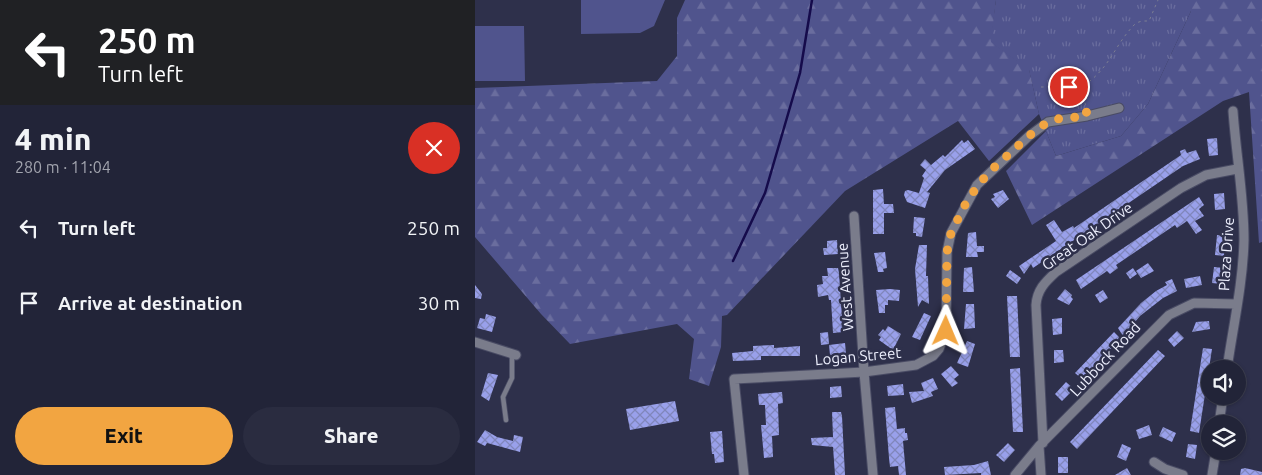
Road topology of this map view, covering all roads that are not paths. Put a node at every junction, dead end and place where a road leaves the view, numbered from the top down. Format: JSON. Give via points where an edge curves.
{"nodes":[{"id":1,"x":1119,"y":108,"type":"dead end"},
{"id":2,"x":1233,"y":111,"type":"dead end"},
{"id":3,"x":1237,"y":169,"type":"junction"},
{"id":4,"x":854,"y":216,"type":"dead end"},
{"id":5,"x":1236,"y":304,"type":"junction"},
{"id":6,"x":475,"y":342,"type":"edge"},
{"id":7,"x":514,"y":354,"type":"joint"},
{"id":8,"x":1228,"y":360,"type":"edge"},
{"id":9,"x":864,"y":372,"type":"junction"},
{"id":10,"x":506,"y":420,"type":"dead end"},
{"id":11,"x":1041,"y":444,"type":"junction"},
{"id":12,"x":1214,"y":460,"type":"edge"},
{"id":13,"x":1154,"y":462,"type":"dead end"},
{"id":14,"x":744,"y":475,"type":"edge"},
{"id":15,"x":873,"y":475,"type":"edge"},
{"id":16,"x":1015,"y":475,"type":"edge"},
{"id":17,"x":1041,"y":475,"type":"edge"},
{"id":18,"x":1183,"y":475,"type":"edge"},
{"id":19,"x":1212,"y":475,"type":"edge"}],
"edges":[{"from":1,"to":9,"type":"street","name":"Logan Street","via":[[1057,119],[1039,127],[988,173],[968,199],[951,233],[947,252],[947,325],[937,353],[916,365]]},
{"from":2,"to":3,"type":"street","name":"Plaza Drive"},
{"from":3,"to":5,"type":"street","name":"Plaza Drive","via":[[1244,243]]},
{"from":3,"to":11,"type":"street","name":"Great Oak Drive","via":[[1206,175],[1181,188],[1056,272],[1043,285],[1037,294],[1036,305]]},
{"from":4,"to":9,"type":"street","name":"West Avenue"},
{"from":5,"to":8,"type":"street","name":"Plaza Drive"},
{"from":5,"to":11,"type":"street","name":"Lubbock Road","via":[[1194,303],[1169,315]]},
{"from":6,"to":7,"type":"street"},
{"from":7,"to":10,"type":"lane","via":[[512,378],[503,397]]},
{"from":9,"to":14,"type":"street","name":"Logan Street","via":[[733,379]]},
{"from":9,"to":15,"type":"street","name":"West Avenue"},
{"from":11,"to":16,"type":"street","name":"Lubbock Road"},
{"from":11,"to":17,"type":"street","name":"Great Oak Drive"},
{"from":12,"to":19,"type":"street"},
{"from":13,"to":18,"type":"street"}]}
